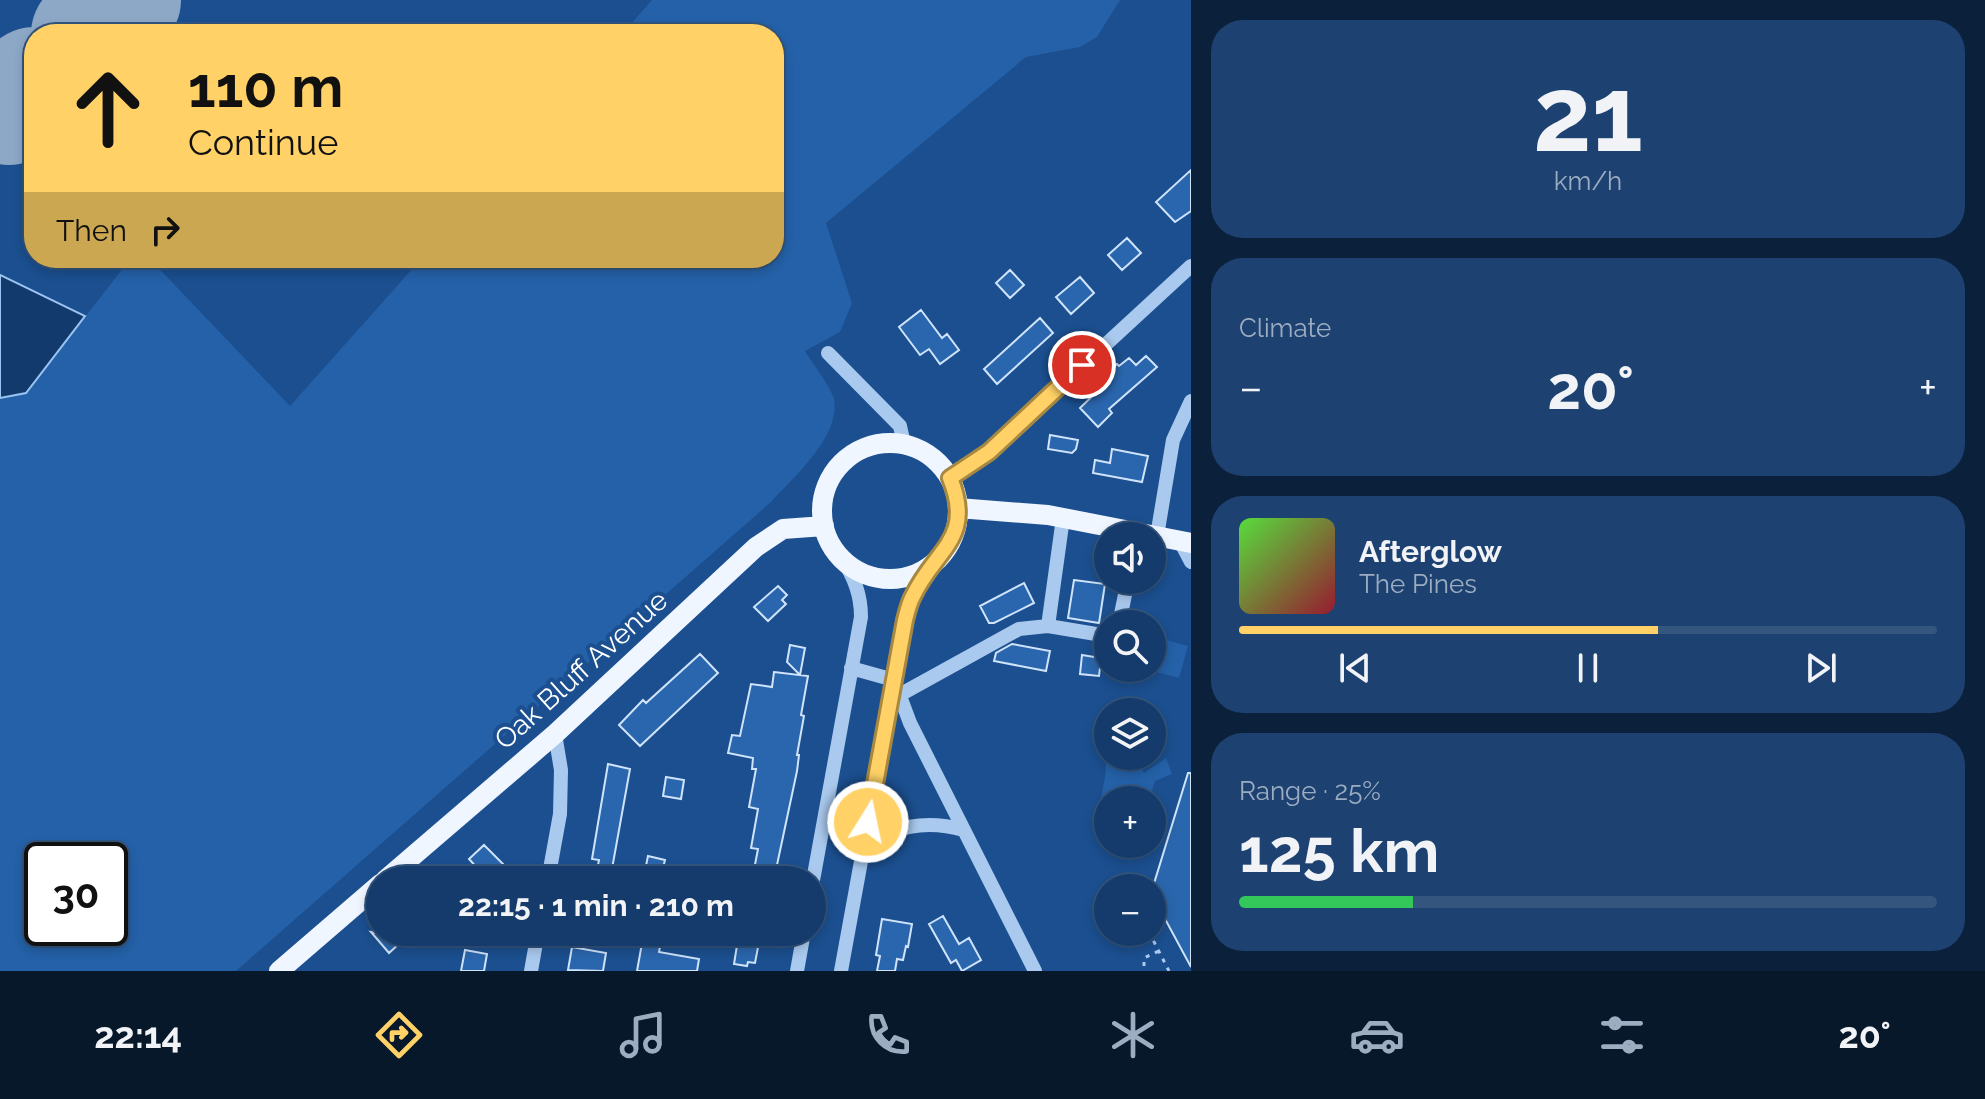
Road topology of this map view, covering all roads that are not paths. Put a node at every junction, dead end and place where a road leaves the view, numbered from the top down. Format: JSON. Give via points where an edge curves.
{"nodes":[{"id":1,"x":1191,"y":266,"type":"edge"},
{"id":2,"x":828,"y":353,"type":"dead end"},
{"id":3,"x":1191,"y":401,"type":"edge"},
{"id":4,"x":904,"y":444,"type":"junction"},
{"id":5,"x":950,"y":478,"type":"junction"},
{"id":6,"x":958,"y":508,"type":"junction"},
{"id":7,"x":1063,"y":518,"type":"junction"},
{"id":8,"x":1147,"y":522,"type":"edge"},
{"id":9,"x":1094,"y":525,"type":"edge"},
{"id":10,"x":824,"y":526,"type":"junction"},
{"id":11,"x":1185,"y":542,"type":"edge"},
{"id":12,"x":842,"y":558,"type":"junction"},
{"id":13,"x":938,"y":560,"type":"junction"},
{"id":14,"x":1191,"y":562,"type":"edge"},
{"id":15,"x":1048,"y":626,"type":"junction"},
{"id":16,"x":1094,"y":634,"type":"edge"},
{"id":17,"x":851,"y":668,"type":"junction"},
{"id":18,"x":894,"y":680,"type":"junction"},
{"id":19,"x":895,"y":698,"type":"junction"},
{"id":20,"x":555,"y":734,"type":"junction"},
{"id":21,"x":964,"y":830,"type":"junction"},
{"id":22,"x":863,"y":852,"type":"junction"},
{"id":23,"x":401,"y":866,"type":"edge"},
{"id":24,"x":551,"y":866,"type":"edge"},
{"id":25,"x":816,"y":866,"type":"edge"},
{"id":26,"x":366,"y":896,"type":"edge"},
{"id":27,"x":535,"y":946,"type":"edge"},
{"id":28,"x":801,"y":946,"type":"edge"},
{"id":29,"x":279,"y":971,"type":"edge"},
{"id":30,"x":531,"y":971,"type":"edge"},
{"id":31,"x":797,"y":971,"type":"edge"},
{"id":32,"x":841,"y":971,"type":"edge"},
{"id":33,"x":1035,"y":971,"type":"edge"}],
"edges":[{"from":1,"to":5,"type":"street","via":[[989,452]]},
{"from":2,"to":4,"type":"street","via":[[900,426]]},
{"from":3,"to":8,"type":"street"},
{"from":4,"to":5,"type":"main road","via":[[930,457]]},
{"from":4,"to":10,"type":"main road","via":[[866,448],[842,464],[826,488]]},
{"from":5,"to":6,"type":"main road"},
{"from":6,"to":7,"type":"main road"},
{"from":6,"to":13,"type":"main road","via":[[953,536]]},
{"from":7,"to":9,"type":"main road"},
{"from":7,"to":15,"type":"street"},
{"from":10,"to":12,"type":"main road"},
{"from":10,"to":20,"type":"main road","name":"Oak Bluff Avenue","via":[[783,529],[756,547]]},
{"from":11,"to":14,"type":"street"},
{"from":12,"to":13,"type":"main road","via":[[864,573],[890,579],[915,574]]},
{"from":12,"to":17,"type":"street","via":[[861,600]]},
{"from":13,"to":18,"type":"street","via":[[913,595]]},
{"from":15,"to":16,"type":"street"},
{"from":15,"to":19,"type":"street","via":[[1003,636]]},
{"from":17,"to":18,"type":"street"},
{"from":17,"to":25,"type":"street"},
{"from":18,"to":19,"type":"street"},
{"from":19,"to":21,"type":"street"},
{"from":19,"to":22,"type":"street"},
{"from":20,"to":23,"type":"main road","name":"Oak Bluff Avenue"},
{"from":20,"to":24,"type":"street","via":[[560,814]]},
{"from":21,"to":22,"type":"street","via":[[945,825],[904,827],[874,840]]},
{"from":21,"to":33,"type":"street"},
{"from":22,"to":32,"type":"street"},
{"from":26,"to":29,"type":"main road"},
{"from":27,"to":30,"type":"street"},
{"from":28,"to":31,"type":"street"}]}
